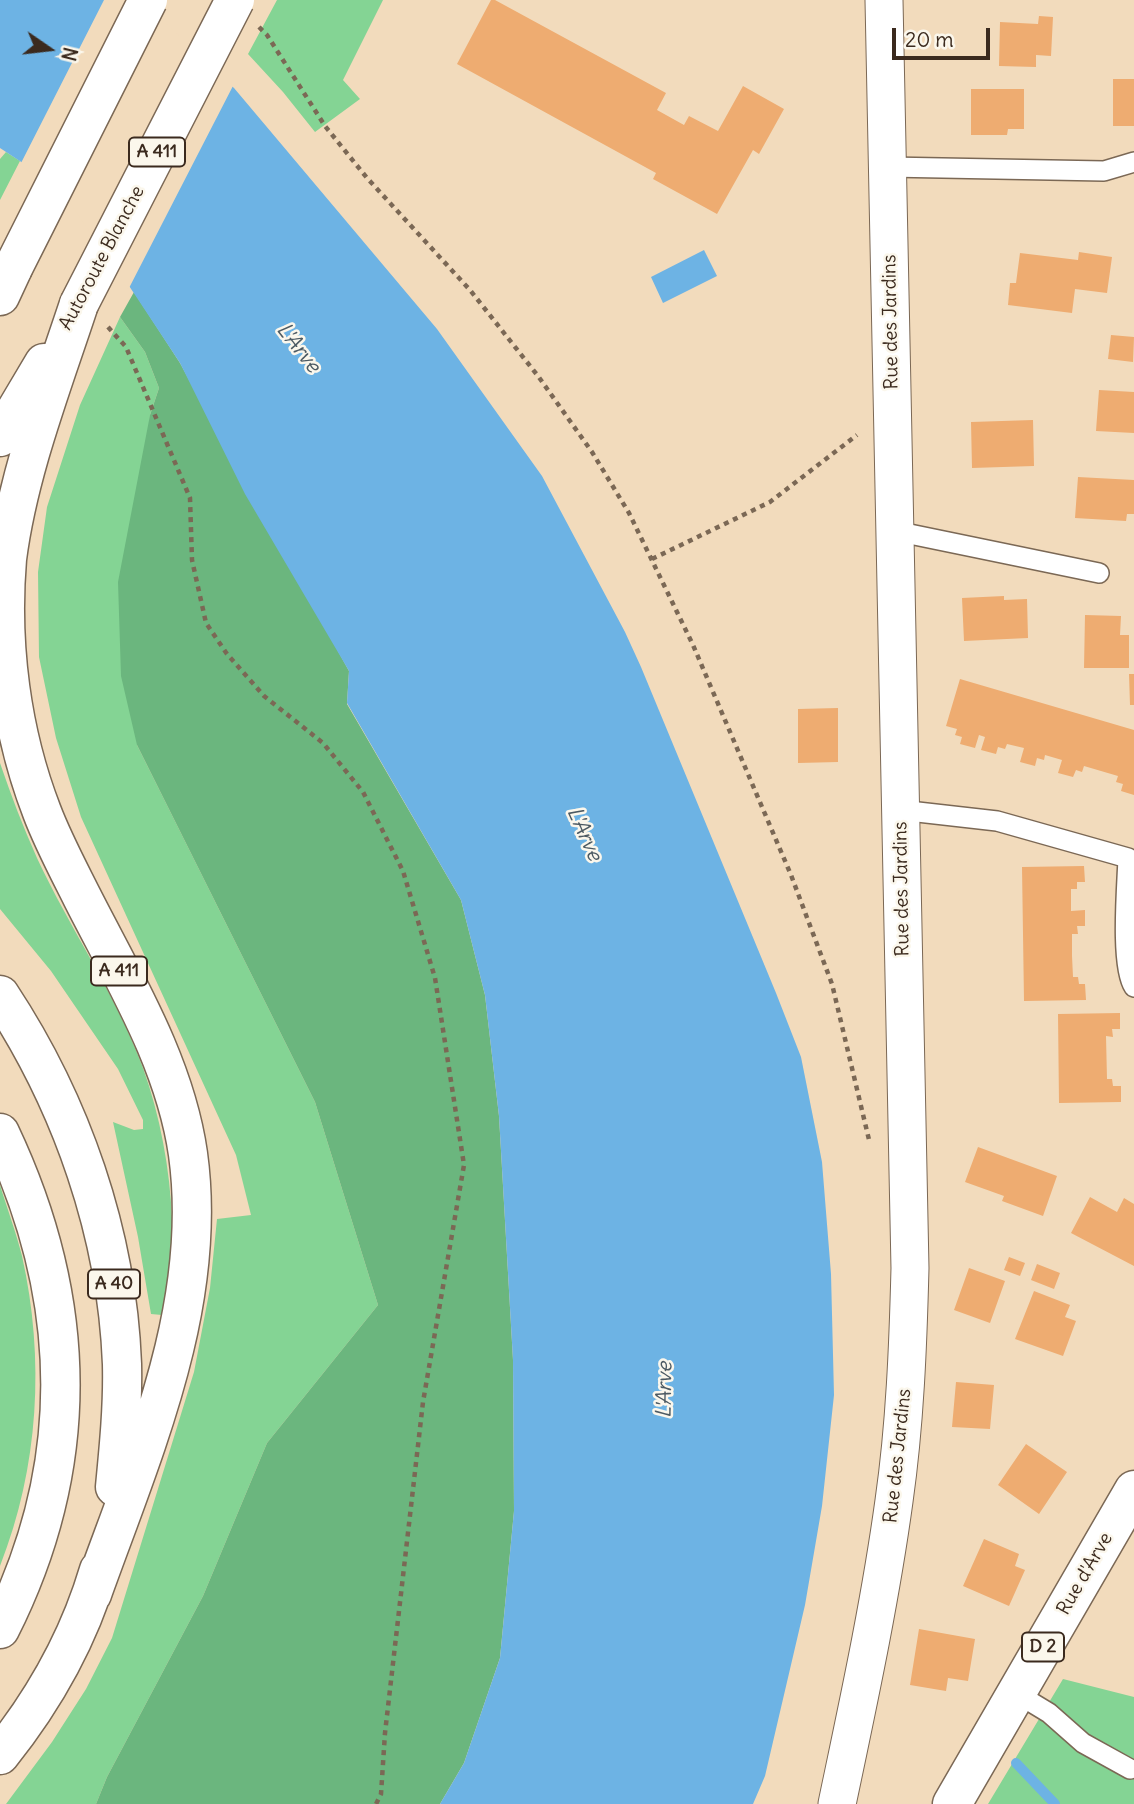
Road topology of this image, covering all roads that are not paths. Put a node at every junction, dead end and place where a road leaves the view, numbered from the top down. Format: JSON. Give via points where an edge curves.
{"nodes":[{"id":1,"x":148,"y":0,"type":"edge"},
{"id":2,"x":235,"y":0,"type":"edge"},
{"id":3,"x":884,"y":0,"type":"edge"},
{"id":4,"x":1134,"y":162,"type":"edge"},
{"id":5,"x":888,"y":167,"type":"junction"},
{"id":6,"x":4,"y":284,"type":"edge"},
{"id":7,"x":60,"y":347,"type":"junction"},
{"id":8,"x":0,"y":437,"type":"edge"},
{"id":9,"x":895,"y":531,"type":"junction"},
{"id":10,"x":1099,"y":573,"type":"dead end"},
{"id":11,"x":901,"y":810,"type":"junction"},
{"id":12,"x":1134,"y":987,"type":"edge"},
{"id":13,"x":0,"y":995,"type":"edge"},
{"id":14,"x":0,"y":1133,"type":"edge"},
{"id":15,"x":1134,"y":1490,"type":"edge"},
{"id":16,"x":92,"y":1594,"type":"junction"},
{"id":17,"x":0,"y":1629,"type":"edge"},
{"id":18,"x":1016,"y":1693,"type":"junction"},
{"id":19,"x":0,"y":1755,"type":"edge"},
{"id":20,"x":1130,"y":1769,"type":"dead end"},
{"id":21,"x":844,"y":1794,"type":"edge"},
{"id":22,"x":952,"y":1804,"type":"edge"}],
"edges":[{"from":1,"to":6,"type":"main road","bridge":true},
{"from":2,"to":7,"type":"main road","name":"Autoroute Blanche","number":"A 411","bridge":true},
{"from":3,"to":5,"type":"street","name":"Rue des Jardins"},
{"from":4,"to":5,"type":"lane","via":[[1104,171]]},
{"from":5,"to":9,"type":"street","name":"Rue des Jardins"},
{"from":7,"to":8,"type":"main road","name":"Autoroute Blanche","number":"A 411"},
{"from":7,"to":16,"type":"main road","number":"A 411","via":[[7,556],[6,669],[23,757],[40,809],[168,1078],[187,1150],[192,1220],[188,1270],[168,1370]]},
{"from":9,"to":10,"type":"lane"},
{"from":9,"to":11,"type":"street","name":"Rue des Jardins"},
{"from":11,"to":12,"type":"lane","via":[[998,821],[1128,858],[1126,960]]},
{"from":11,"to":21,"type":"street","name":"Rue des Jardins","via":[[910,1268],[907,1370],[887,1550]]},
{"from":13,"to":16,"type":"main road","number":"A 40","via":[[52,1089],[80,1155],[102,1226],[115,1293],[122,1366],[120,1433],[111,1516]]},
{"from":14,"to":17,"type":"main road","via":[[42,1242],[55,1318],[61,1395],[48,1503],[27,1571]]},
{"from":15,"to":18,"type":"main road","name":"Rue d'Arve","number":"D 2"},
{"from":16,"to":19,"type":"main road","number":"A 40","via":[[42,1697]]},
{"from":18,"to":20,"type":"lane","via":[[1049,1713],[1083,1743]]},
{"from":18,"to":22,"type":"main road","name":"Rue d'Arve","number":"D 2"}]}
